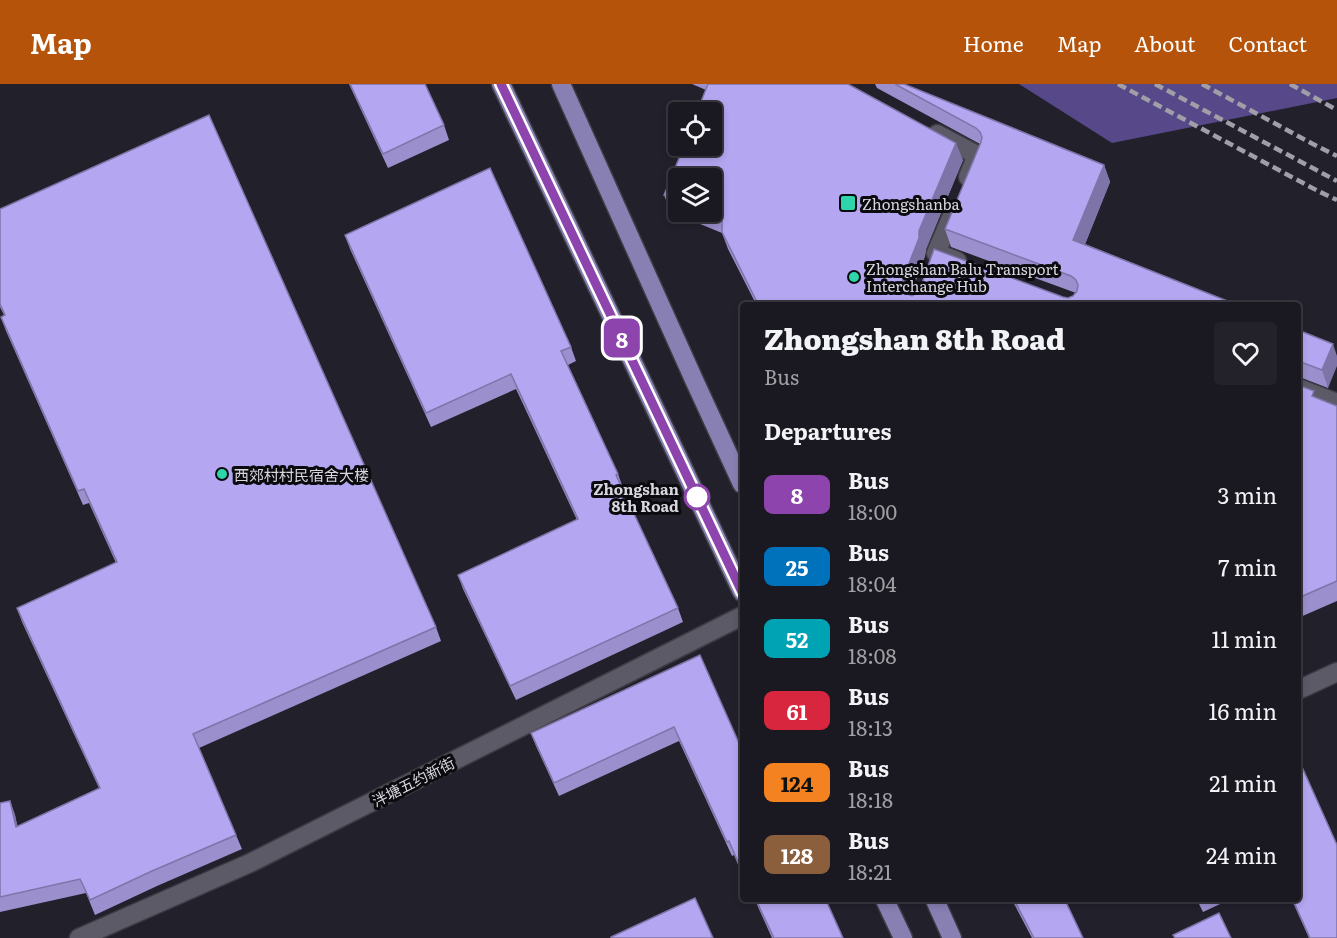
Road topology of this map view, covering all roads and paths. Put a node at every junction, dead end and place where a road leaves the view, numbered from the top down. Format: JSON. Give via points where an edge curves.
{"nodes":[{"id":1,"x":501,"y":84,"type":"edge"},
{"id":2,"x":561,"y":84,"type":"edge"},
{"id":3,"x":927,"y":128,"type":"edge"},
{"id":4,"x":968,"y":265,"type":"edge"},
{"id":5,"x":1301,"y":389,"type":"edge"},
{"id":6,"x":1337,"y":403,"type":"edge"},
{"id":7,"x":740,"y":480,"type":"edge"},
{"id":8,"x":740,"y":588,"type":"edge"},
{"id":9,"x":740,"y":617,"type":"edge"},
{"id":10,"x":1337,"y":672,"type":"edge"},
{"id":11,"x":1301,"y":689,"type":"edge"},
{"id":12,"x":886,"y":902,"type":"edge"},
{"id":13,"x":936,"y":902,"type":"edge"},
{"id":14,"x":80,"y":938,"type":"edge"},
{"id":15,"x":903,"y":938,"type":"edge"},
{"id":16,"x":952,"y":938,"type":"edge"}],
"edges":[{"from":1,"to":8,"type":"main road"},
{"from":2,"to":7,"type":"main road"},
{"from":3,"to":4,"type":"street","via":[[977,155],[936,253]]},
{"from":5,"to":6,"type":"street"},
{"from":9,"to":14,"type":"street","name":"泮塘五约新街","via":[[250,863]]},
{"from":10,"to":11,"type":"street"},
{"from":12,"to":15,"type":"main road"},
{"from":13,"to":16,"type":"main road"}]}
